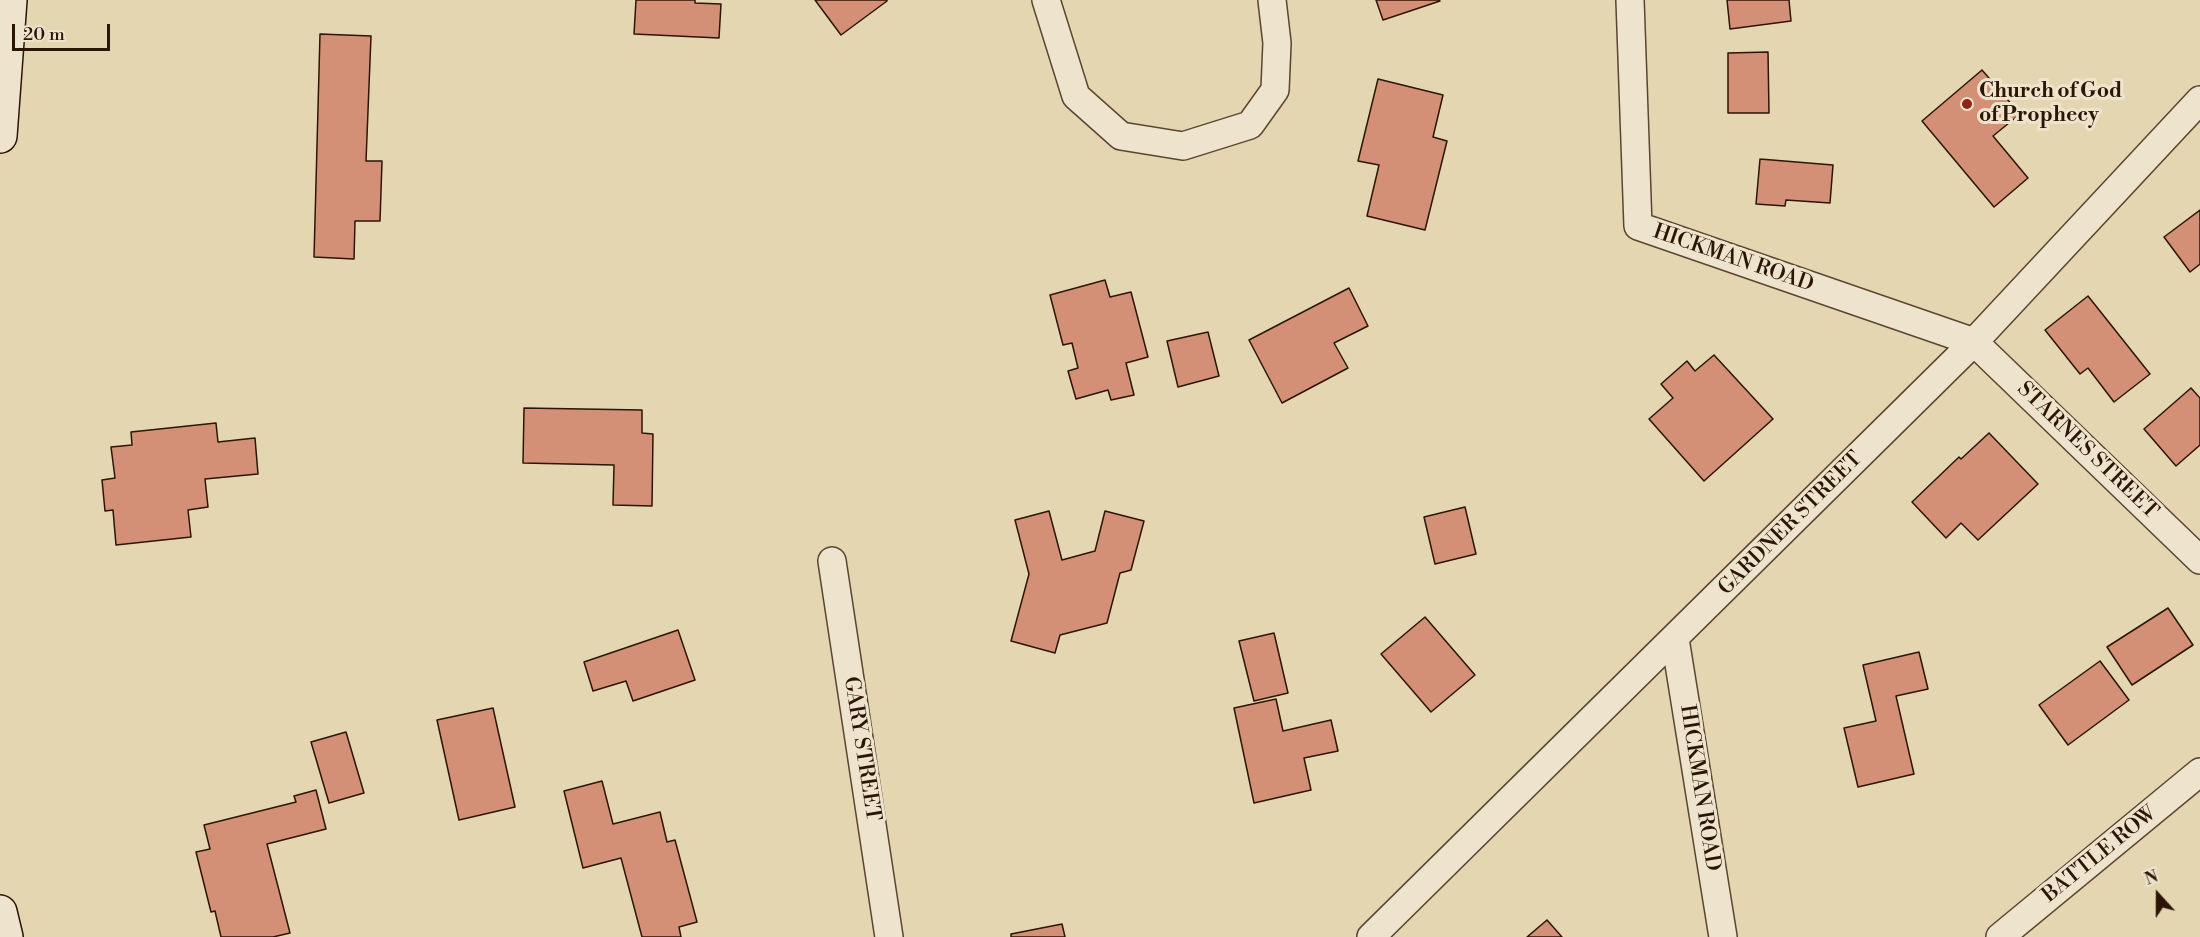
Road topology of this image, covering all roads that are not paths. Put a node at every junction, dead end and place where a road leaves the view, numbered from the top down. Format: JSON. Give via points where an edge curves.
{"nodes":[{"id":1,"x":10,"y":0,"type":"edge"},
{"id":2,"x":1046,"y":0,"type":"edge"},
{"id":3,"x":1272,"y":0,"type":"edge"},
{"id":4,"x":1630,"y":0,"type":"edge"},
{"id":5,"x":2200,"y":100,"type":"edge"},
{"id":6,"x":0,"y":136,"type":"edge"},
{"id":7,"x":1974,"y":342,"type":"junction"},
{"id":8,"x":2200,"y":560,"type":"edge"},
{"id":9,"x":832,"y":561,"type":"dead end"},
{"id":10,"x":1675,"y":639,"type":"junction"},
{"id":11,"x":2200,"y":772,"type":"edge"},
{"id":12,"x":0,"y":912,"type":"edge"},
{"id":13,"x":6,"y":937,"type":"edge"},
{"id":14,"x":889,"y":937,"type":"edge"},
{"id":15,"x":1371,"y":937,"type":"edge"},
{"id":16,"x":1723,"y":937,"type":"edge"},
{"id":17,"x":2000,"y":937,"type":"edge"}],
"edges":[{"from":1,"to":6,"type":"street"},
{"from":2,"to":3,"type":"street","via":[[1077,96],[1121,136],[1183,146],[1250,124],[1275,90],[1278,43]]},
{"from":4,"to":7,"type":"street","name":"HICKMAN ROAD","via":[[1638,226]]},
{"from":5,"to":7,"type":"street","name":"GARDNER STREET"},
{"from":7,"to":8,"type":"street","name":"STARNES STREET"},
{"from":7,"to":10,"type":"street","name":"GARDNER STREET"},
{"from":9,"to":14,"type":"street","name":"GARY STREET"},
{"from":10,"to":15,"type":"street","name":"GARDNER STREET"},
{"from":10,"to":16,"type":"street","name":"HICKMAN ROAD"},
{"from":11,"to":17,"type":"street","name":"BATTLE ROW"},
{"from":12,"to":13,"type":"street"}]}
